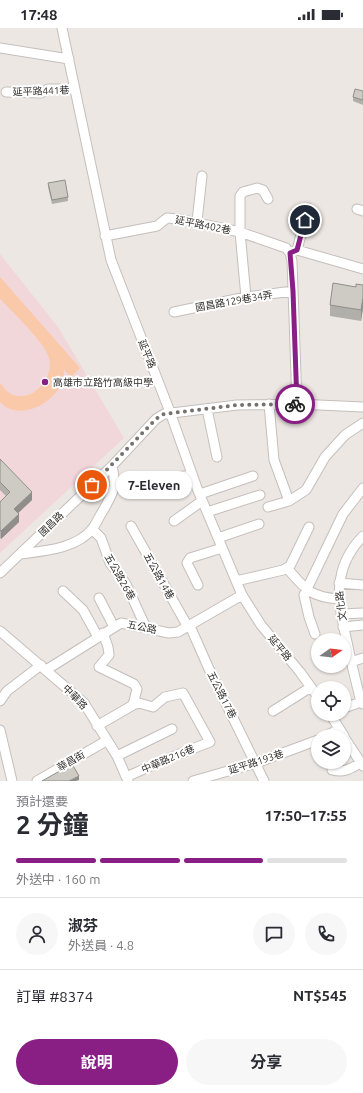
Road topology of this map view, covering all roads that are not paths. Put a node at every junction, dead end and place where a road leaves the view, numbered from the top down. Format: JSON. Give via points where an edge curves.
{"nodes":[{"id":1,"x":62,"y":28,"type":"edge"},
{"id":2,"x":0,"y":48,"type":"edge"},
{"id":3,"x":69,"y":59,"type":"junction"},
{"id":4,"x":75,"y":89,"type":"junction"},
{"id":5,"x":6,"y":92,"type":"dead end"},
{"id":6,"x":202,"y":176,"type":"dead end"},
{"id":7,"x":268,"y":199,"type":"dead end"},
{"id":8,"x":308,"y":208,"type":"dead end"},
{"id":9,"x":197,"y":222,"type":"junction"},
{"id":10,"x":240,"y":232,"type":"junction"},
{"id":11,"x":105,"y":236,"type":"junction"},
{"id":12,"x":294,"y":252,"type":"junction"},
{"id":13,"x":363,"y":269,"type":"edge"},
{"id":14,"x":293,"y":291,"type":"junction"},
{"id":15,"x":246,"y":297,"type":"junction"},
{"id":16,"x":174,"y":312,"type":"dead end"},
{"id":17,"x":269,"y":404,"type":"junction"},
{"id":18,"x":297,"y":404,"type":"junction"},
{"id":19,"x":363,"y":407,"type":"edge"},
{"id":20,"x":207,"y":409,"type":"junction"},
{"id":21,"x":170,"y":412,"type":"junction"},
{"id":22,"x":363,"y":423,"type":"edge"},
{"id":23,"x":218,"y":457,"type":"dead end"},
{"id":24,"x":112,"y":466,"type":"junction"},
{"id":25,"x":192,"y":475,"type":"junction"},
{"id":26,"x":253,"y":476,"type":"dead end"},
{"id":27,"x":153,"y":480,"type":"dead end"},
{"id":28,"x":363,"y":488,"type":"edge"},
{"id":29,"x":260,"y":495,"type":"dead end"},
{"id":30,"x":201,"y":498,"type":"junction"},
{"id":31,"x":289,"y":501,"type":"junction"},
{"id":32,"x":268,"y":507,"type":"dead end"},
{"id":33,"x":207,"y":512,"type":"junction"},
{"id":34,"x":174,"y":521,"type":"dead end"},
{"id":35,"x":259,"y":524,"type":"dead end"},
{"id":36,"x":131,"y":526,"type":"dead end"},
{"id":37,"x":309,"y":527,"type":"dead end"},
{"id":38,"x":92,"y":529,"type":"junction"},
{"id":39,"x":363,"y":536,"type":"edge"},
{"id":40,"x":218,"y":538,"type":"junction"},
{"id":41,"x":222,"y":548,"type":"junction"},
{"id":42,"x":20,"y":554,"type":"junction"},
{"id":43,"x":287,"y":568,"type":"junction"},
{"id":44,"x":0,"y":573,"type":"edge"},
{"id":45,"x":236,"y":581,"type":"junction"},
{"id":46,"x":339,"y":583,"type":"junction"},
{"id":47,"x":198,"y":585,"type":"dead end"},
{"id":48,"x":363,"y":585,"type":"edge"},
{"id":49,"x":307,"y":590,"type":"junction"},
{"id":50,"x":63,"y":591,"type":"dead end"},
{"id":51,"x":242,"y":595,"type":"junction"},
{"id":52,"x":99,"y":598,"type":"dead end"},
{"id":53,"x":339,"y":599,"type":"junction"},
{"id":54,"x":363,"y":613,"type":"edge"},
{"id":55,"x":341,"y":614,"type":"junction"},
{"id":56,"x":363,"y":625,"type":"edge"},
{"id":57,"x":189,"y":626,"type":"junction"},
{"id":58,"x":114,"y":627,"type":"junction"},
{"id":59,"x":344,"y":627,"type":"junction"},
{"id":60,"x":146,"y":628,"type":"junction"},
{"id":61,"x":0,"y":631,"type":"edge"},
{"id":62,"x":315,"y":633,"type":"edge"},
{"id":63,"x":345,"y":633,"type":"edge"},
{"id":64,"x":101,"y":635,"type":"junction"},
{"id":65,"x":363,"y":658,"type":"edge"},
{"id":66,"x":351,"y":662,"type":"joint"},
{"id":67,"x":44,"y":668,"type":"junction"},
{"id":68,"x":311,"y":687,"type":"joint"},
{"id":69,"x":361,"y":690,"type":"edge"},
{"id":70,"x":0,"y":701,"type":"edge"},
{"id":71,"x":362,"y":703,"type":"edge"},
{"id":72,"x":133,"y":705,"type":"junction"},
{"id":73,"x":351,"y":706,"type":"edge"},
{"id":74,"x":273,"y":710,"type":"dead end"},
{"id":75,"x":97,"y":726,"type":"junction"},
{"id":76,"x":172,"y":729,"type":"dead end"},
{"id":77,"x":1,"y":735,"type":"edge"},
{"id":78,"x":106,"y":741,"type":"junction"},
{"id":79,"x":311,"y":743,"type":"edge"},
{"id":80,"x":351,"y":749,"type":"edge"},
{"id":81,"x":117,"y":756,"type":"junction"},
{"id":82,"x":3,"y":760,"type":"edge"},
{"id":83,"x":256,"y":763,"type":"junction"},
{"id":84,"x":361,"y":765,"type":"edge"},
{"id":85,"x":332,"y":770,"type":"dead end"},
{"id":86,"x":127,"y":779,"type":"edge"},
{"id":87,"x":12,"y":781,"type":"edge"},
{"id":88,"x":37,"y":781,"type":"edge"},
{"id":89,"x":193,"y":781,"type":"edge"},
{"id":90,"x":264,"y":781,"type":"edge"}],
"edges":[{"from":1,"to":3,"type":"street","name":"延平路"},
{"from":2,"to":3,"type":"street"},
{"from":3,"to":4,"type":"street","name":"延平路"},
{"from":4,"to":5,"type":"street","name":"延平路441巷","via":[[48,89],[41,93]]},
{"from":4,"to":11,"type":"street","name":"延平路"},
{"from":6,"to":9,"type":"street"},
{"from":7,"to":10,"type":"street","via":[[263,190],[257,188],[243,192],[240,196]]},
{"from":8,"to":12,"type":"street"},
{"from":9,"to":10,"type":"street","name":"延平路402巷"},
{"from":9,"to":11,"type":"street","name":"延平路402巷","via":[[167,218],[157,226]]},
{"from":10,"to":12,"type":"street","name":"延平路402巷"},
{"from":10,"to":15,"type":"street"},
{"from":11,"to":21,"type":"street","name":"延平路","via":[[120,288]]},
{"from":12,"to":13,"type":"street","name":"延平路402巷"},
{"from":12,"to":14,"type":"street"},
{"from":14,"to":15,"type":"street","name":"國昌路129巷34弄"},
{"from":14,"to":18,"type":"street"},
{"from":15,"to":16,"type":"street","name":"國昌路129巷34弄"},
{"from":17,"to":18,"type":"street","name":"國昌路"},
{"from":17,"to":20,"type":"street","name":"國昌路"},
{"from":17,"to":31,"type":"street","via":[[274,460]]},
{"from":18,"to":19,"type":"street","name":"國昌路"},
{"from":20,"to":21,"type":"street","name":"國昌路"},
{"from":20,"to":23,"type":"street"},
{"from":21,"to":24,"type":"street","name":"國昌路","via":[[156,419]]},
{"from":21,"to":25,"type":"street","name":"延平路"},
{"from":22,"to":31,"type":"street","via":[[345,436],[325,457],[306,490]]},
{"from":24,"to":38,"type":"street","via":[[116,482],[113,493]]},
{"from":24,"to":42,"type":"street","name":"國昌路"},
{"from":25,"to":27,"type":"street"},
{"from":25,"to":30,"type":"street","name":"延平路"},
{"from":26,"to":30,"type":"street"},
{"from":28,"to":49,"type":"street","via":[[343,514]]},
{"from":29,"to":33,"type":"street"},
{"from":30,"to":33,"type":"street","name":"延平路"},
{"from":30,"to":34,"type":"street"},
{"from":31,"to":32,"type":"street"},
{"from":33,"to":40,"type":"street","name":"延平路"},
{"from":35,"to":40,"type":"street"},
{"from":36,"to":57,"type":"street","name":"五公路14巷"},
{"from":37,"to":43,"type":"street"},
{"from":38,"to":42,"type":"street","via":[[79,540],[50,550]]},
{"from":38,"to":60,"type":"street","name":"五公路26巷","via":[[101,538],[110,563],[126,584]]},
{"from":39,"to":46,"type":"street","name":"文化路","via":[[350,551]]},
{"from":40,"to":41,"type":"street","name":"延平路"},
{"from":41,"to":45,"type":"street","name":"延平路"},
{"from":41,"to":47,"type":"street","via":[[190,558],[187,563]]},
{"from":42,"to":44,"type":"street","name":"國昌路"},
{"from":43,"to":45,"type":"street"},
{"from":43,"to":49,"type":"street"},
{"from":45,"to":51,"type":"street","name":"延平路"},
{"from":46,"to":48,"type":"street"},
{"from":46,"to":53,"type":"street","name":"文化路"},
{"from":49,"to":53,"type":"street","via":[[321,598]]},
{"from":49,"to":62,"type":"street","via":[[304,595]]},
{"from":50,"to":64,"type":"street","via":[[83,610]]},
{"from":51,"to":57,"type":"street","name":"五公路"},
{"from":51,"to":68,"type":"street","name":"延平路","via":[[261,625]]},
{"from":52,"to":58,"type":"street"},
{"from":53,"to":55,"type":"street","name":"文化路"},
{"from":54,"to":55,"type":"street"},
{"from":55,"to":59,"type":"street","name":"文化路"},
{"from":56,"to":59,"type":"street"},
{"from":57,"to":60,"type":"street","name":"五公路","via":[[178,632]]},
{"from":57,"to":83,"type":"street","name":"五公路17巷"},
{"from":58,"to":60,"type":"street","name":"五公路","via":[[121,623]]},
{"from":58,"to":64,"type":"street","name":"五公路"},
{"from":59,"to":63,"type":"street","name":"文化路"},
{"from":61,"to":67,"type":"street","name":"中華路"},
{"from":64,"to":67,"type":"street","name":"五公路"},
{"from":64,"to":72,"type":"street","via":[[108,647],[109,655],[99,667],[134,684],[137,689]]},
{"from":65,"to":66,"type":"street"},
{"from":66,"to":69,"type":"street","name":"文化路"},
{"from":67,"to":70,"type":"street","name":"五公路","via":[[7,691]]},
{"from":67,"to":75,"type":"street","name":"中華路","via":[[84,704]]},
{"from":68,"to":74,"type":"street"},
{"from":69,"to":71,"type":"street","name":"文化路"},
{"from":71,"to":73,"type":"street"},
{"from":72,"to":75,"type":"street"},
{"from":72,"to":86,"type":"street","name":"中華路216巷","via":[[139,703],[153,707],[165,697],[183,693],[210,742],[169,758]]},
{"from":75,"to":78,"type":"street","name":"中華路"},
{"from":76,"to":81,"type":"street"},
{"from":77,"to":82,"type":"street"},
{"from":78,"to":81,"type":"street","name":"中華路"},
{"from":78,"to":88,"type":"street","name":"華昌街"},
{"from":79,"to":83,"type":"street","name":"延平路193巷"},
{"from":80,"to":84,"type":"street"},
{"from":81,"to":86,"type":"street","name":"中華路"},
{"from":82,"to":87,"type":"street"},
{"from":83,"to":89,"type":"street","name":"延平路193巷"},
{"from":83,"to":90,"type":"street","name":"五公路17巷"},
{"from":84,"to":85,"type":"street","via":[[344,771]]}]}
